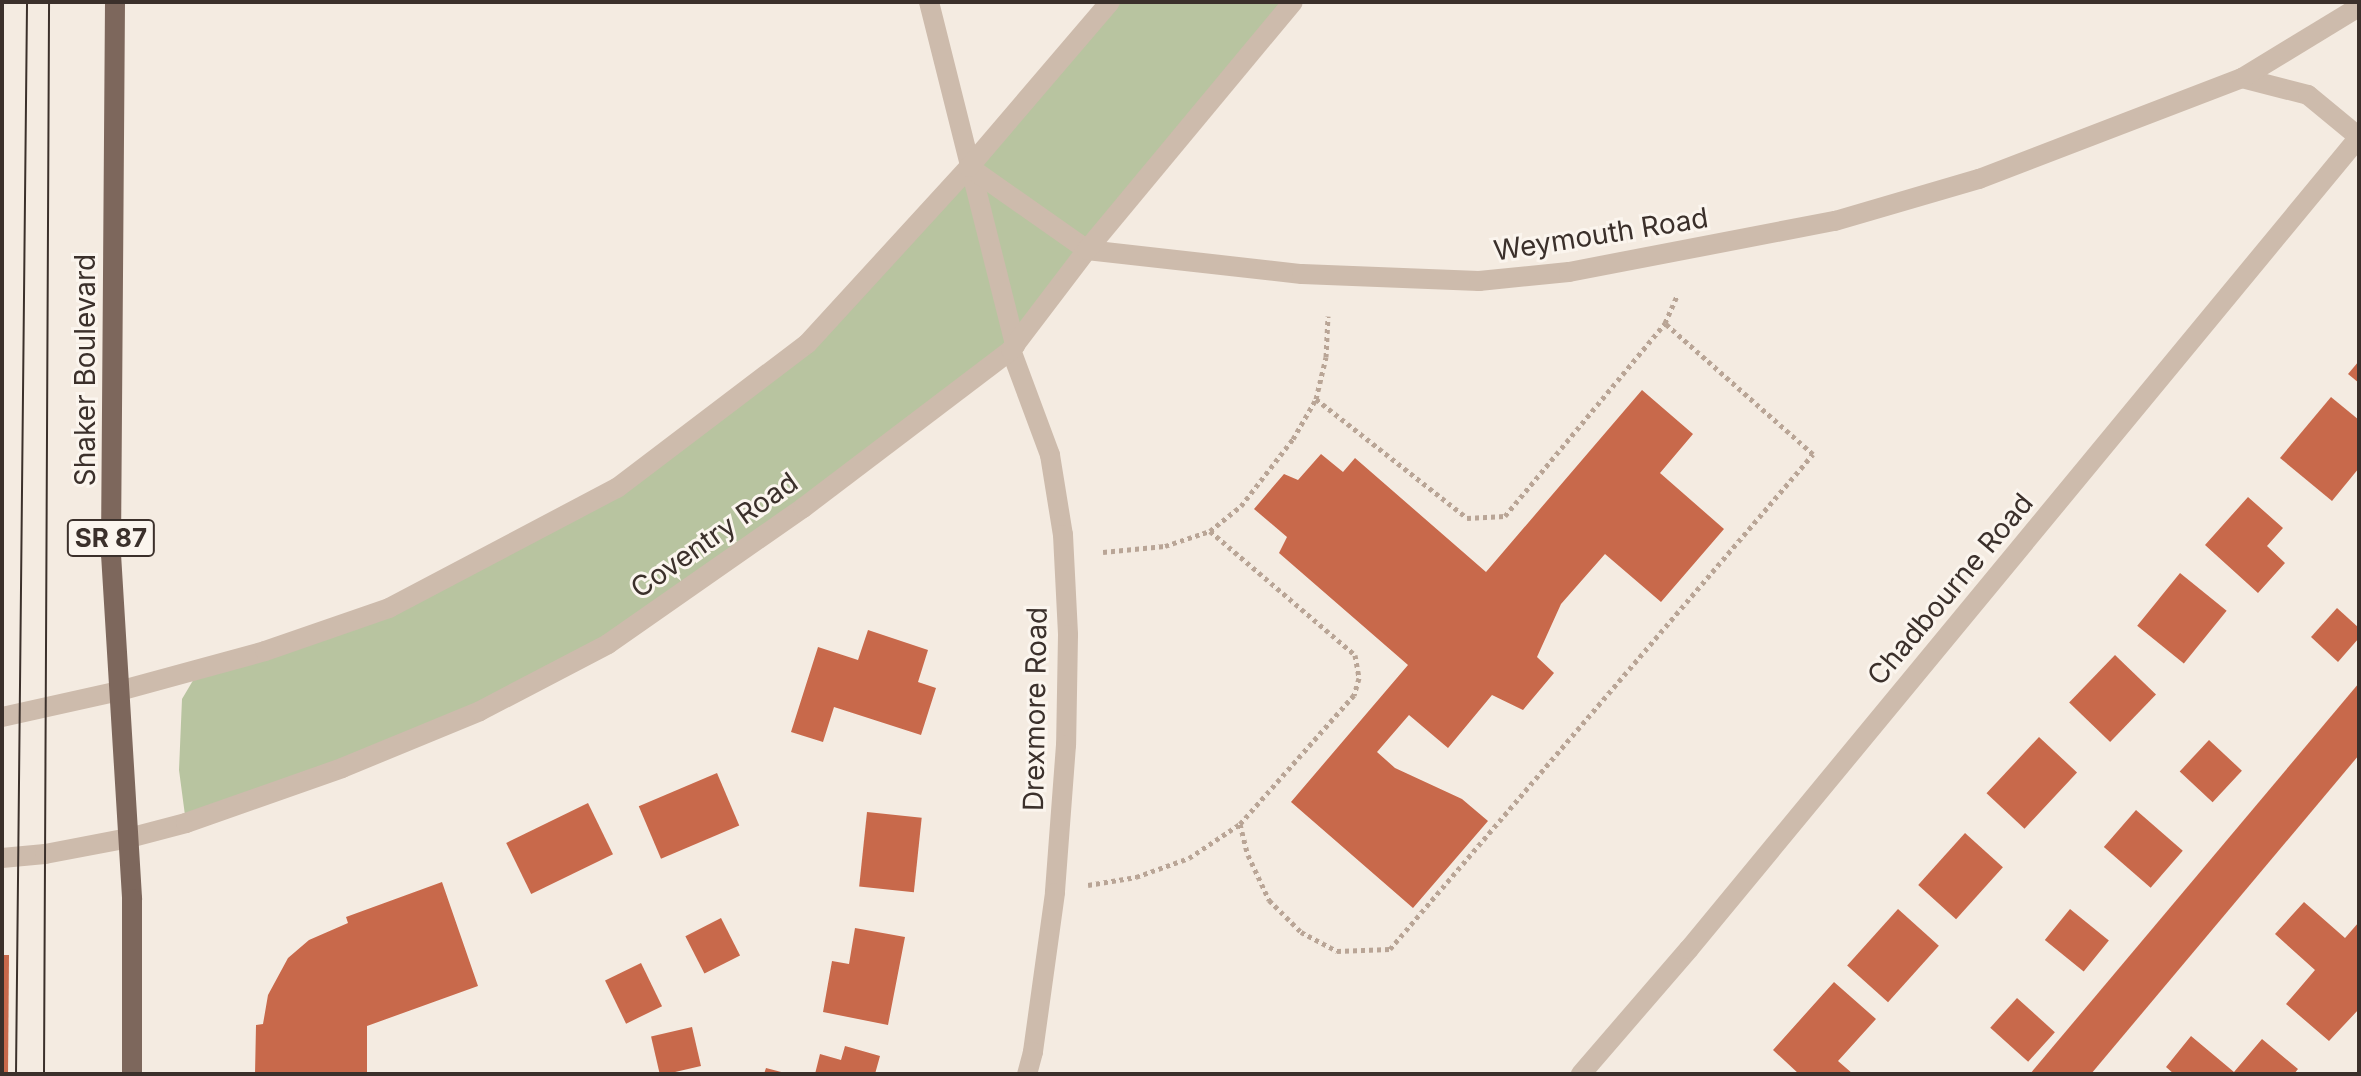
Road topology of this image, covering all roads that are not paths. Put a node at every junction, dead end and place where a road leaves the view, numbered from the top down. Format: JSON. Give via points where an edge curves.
{"nodes":[{"id":1,"x":115,"y":2,"type":"edge"},
{"id":2,"x":929,"y":2,"type":"edge"},
{"id":3,"x":1110,"y":2,"type":"edge"},
{"id":4,"x":1293,"y":2,"type":"edge"},
{"id":5,"x":2359,"y":7,"type":"edge"},
{"id":6,"x":2242,"y":78,"type":"junction"},
{"id":7,"x":2359,"y":137,"type":"edge"},
{"id":8,"x":969,"y":167,"type":"junction"},
{"id":9,"x":1087,"y":250,"type":"junction"},
{"id":10,"x":1013,"y":348,"type":"junction"},
{"id":11,"x":119,"y":691,"type":"junction"},
{"id":12,"x":2,"y":717,"type":"edge"},
{"id":13,"x":129,"y":838,"type":"junction"},
{"id":14,"x":2,"y":858,"type":"edge"},
{"id":15,"x":132,"y":1074,"type":"edge"},
{"id":16,"x":1027,"y":1074,"type":"edge"},
{"id":17,"x":1581,"y":1074,"type":"edge"}],
"edges":[{"from":1,"to":11,"type":"main road","name":"Shaker Boulevard","number":"SR 87","via":[[111,554]]},
{"from":2,"to":8,"type":"street","name":"Drexmore Road"},
{"from":3,"to":8,"type":"street"},
{"from":4,"to":9,"type":"street","name":"Coventry Road"},
{"from":5,"to":6,"type":"street","name":"Weymouth Road"},
{"from":6,"to":7,"type":"street","via":[[2308,95]]},
{"from":6,"to":9,"type":"street","name":"Weymouth Road","via":[[1979,179],[1845,218],[1569,272],[1479,281],[1302,274]]},
{"from":7,"to":17,"type":"street","name":"Chadbourne Road"},
{"from":8,"to":9,"type":"street","name":"Weymouth Road"},
{"from":8,"to":10,"type":"street","name":"Drexmore Road"},
{"from":8,"to":11,"type":"street","via":[[807,344],[617,488],[389,608],[265,651]]},
{"from":9,"to":10,"type":"street","name":"Coventry Road"},
{"from":10,"to":13,"type":"street","name":"Coventry Road","via":[[803,508],[608,644],[480,711],[342,768]]},
{"from":10,"to":16,"type":"street","name":"Drexmore Road","via":[[1050,455],[1063,535],[1068,635],[1055,893]]},
{"from":11,"to":12,"type":"street"},
{"from":11,"to":13,"type":"main road","name":"Shaker Boulevard","number":"SR 87"},
{"from":13,"to":14,"type":"street","name":"Coventry Road"},
{"from":13,"to":15,"type":"main road","name":"Shaker Boulevard","number":"SR 87"}]}
